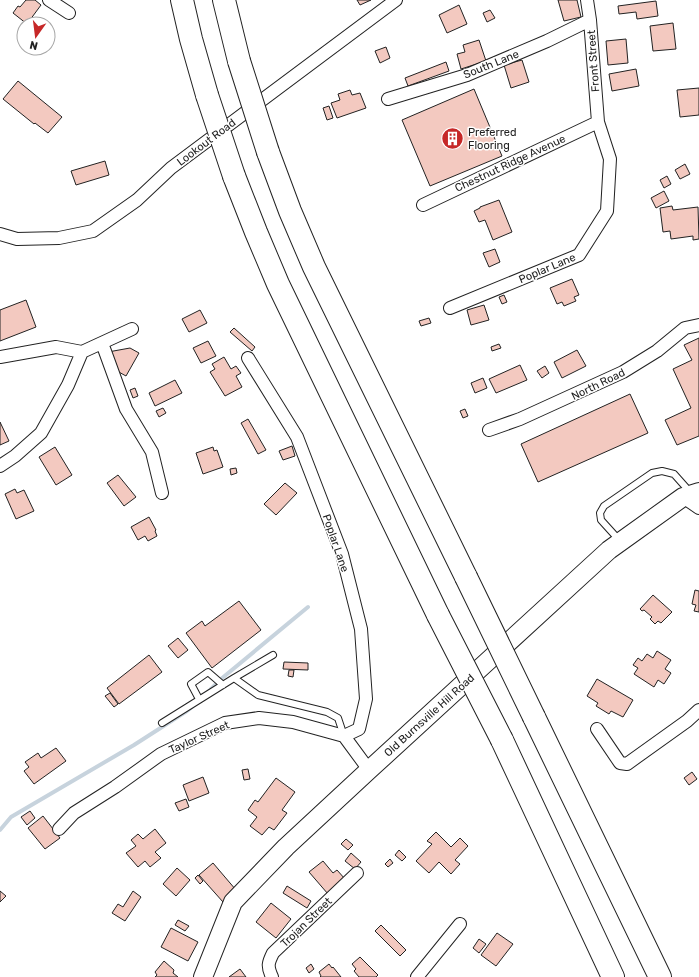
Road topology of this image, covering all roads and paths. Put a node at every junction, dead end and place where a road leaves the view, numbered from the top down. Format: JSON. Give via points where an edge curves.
{"nodes":[{"id":1,"x":49,"y":0,"type":"edge"},
{"id":2,"x":182,"y":0,"type":"edge"},
{"id":3,"x":224,"y":0,"type":"edge"},
{"id":4,"x":396,"y":0,"type":"edge"},
{"id":5,"x":587,"y":0,"type":"edge"},
{"id":6,"x":69,"y":13,"type":"dead end"},
{"id":7,"x":590,"y":20,"type":"junction"},
{"id":8,"x":388,"y":99,"type":"dead end"},
{"id":9,"x":598,"y":122,"type":"junction"},
{"id":10,"x":423,"y":204,"type":"dead end"},
{"id":11,"x":0,"y":234,"type":"edge"},
{"id":12,"x":450,"y":308,"type":"dead end"},
{"id":13,"x":699,"y":325,"type":"edge"},
{"id":14,"x":132,"y":329,"type":"dead end"},
{"id":15,"x":102,"y":343,"type":"junction"},
{"id":16,"x":82,"y":352,"type":"junction"},
{"id":17,"x":0,"y":357,"type":"edge"},
{"id":18,"x":248,"y":358,"type":"dead end"},
{"id":19,"x":489,"y":430,"type":"dead end"},
{"id":20,"x":0,"y":466,"type":"edge"},
{"id":21,"x":162,"y":493,"type":"dead end"},
{"id":22,"x":693,"y":498,"type":"edge"},
{"id":23,"x":621,"y":542,"type":"junction"},
{"id":24,"x":273,"y":655,"type":"dead end"},
{"id":25,"x":234,"y":678,"type":"junction"},
{"id":26,"x":223,"y":685,"type":"junction"},
{"id":27,"x":199,"y":699,"type":"junction"},
{"id":28,"x":699,"y":710,"type":"edge"},
{"id":29,"x":162,"y":723,"type":"dead end"},
{"id":30,"x":597,"y":729,"type":"dead end"},
{"id":31,"x":344,"y":736,"type":"junction"},
{"id":32,"x":368,"y":770,"type":"junction"},
{"id":33,"x":59,"y":829,"type":"dead end"},
{"id":34,"x":357,"y":872,"type":"dead end"},
{"id":35,"x":460,"y":924,"type":"dead end"},
{"id":36,"x":203,"y":977,"type":"edge"},
{"id":37,"x":272,"y":977,"type":"edge"},
{"id":38,"x":417,"y":977,"type":"edge"},
{"id":39,"x":613,"y":977,"type":"edge"},
{"id":40,"x":660,"y":977,"type":"edge"}],
"edges":[{"from":1,"to":6,"type":"street"},
{"from":2,"to":39,"type":"highway","bridge":true,"via":[[207,95],[234,176],[278,284],[438,615],[502,740]]},
{"from":3,"to":40,"type":"highway","bridge":true,"via":[[239,61],[268,152],[314,267]]},
{"from":4,"to":11,"type":"street","name":"Lookout Road","via":[[171,168],[137,200],[93,231],[59,238],[17,239]]},
{"from":5,"to":7,"type":"street","name":"Front Street"},
{"from":7,"to":8,"type":"street","name":"South Lane","via":[[468,75]]},
{"from":7,"to":9,"type":"street","name":"Front Street"},
{"from":9,"to":10,"type":"street","name":"Chestnut Ridge Avenue"},
{"from":9,"to":12,"type":"street","name":"Poplar Lane","via":[[610,159],[607,211],[579,255]]},
{"from":13,"to":19,"type":"street","name":"North Road","via":[[685,328],[657,352],[623,372],[520,419]]},
{"from":14,"to":15,"type":"street"},
{"from":15,"to":16,"type":"street"},
{"from":15,"to":21,"type":"street","via":[[126,409],[152,452]]},
{"from":16,"to":17,"type":"street","via":[[56,347]]},
{"from":16,"to":20,"type":"street","via":[[68,385],[41,433]]},
{"from":18,"to":31,"type":"street","name":"Poplar Lane","via":[[297,437],[342,554],[361,629],[366,699],[359,729]]},
{"from":22,"to":23,"type":"street","name":"Old Burnsville Hill Road"},
{"from":22,"to":23,"type":"lane","via":[[674,474],[662,471],[652,473],[604,506],[600,513],[601,520]]},
{"from":23,"to":32,"type":"street","name":"Old Burnsville Hill Road","via":[[609,550]]},
{"from":24,"to":25,"type":"lane"},
{"from":25,"to":26,"type":"lane"},
{"from":25,"to":31,"type":"lane","via":[[258,695],[327,712],[338,718]]},
{"from":26,"to":27,"type":"lane"},
{"from":26,"to":27,"type":"lane","via":[[208,672],[191,684]]},
{"from":27,"to":29,"type":"lane"},
{"from":28,"to":30,"type":"street","via":[[628,764],[620,763]]},
{"from":31,"to":32,"type":"street"},
{"from":31,"to":33,"type":"street","name":"Taylor Street","via":[[293,722],[259,718],[225,723],[161,754],[74,813]]},
{"from":32,"to":36,"type":"street","name":"Old Burnsville Hill Road","via":[[286,847],[233,902]]},
{"from":34,"to":37,"type":"street","name":"Trojan Street","via":[[273,953],[268,962]]},
{"from":35,"to":38,"type":"street"}]}
